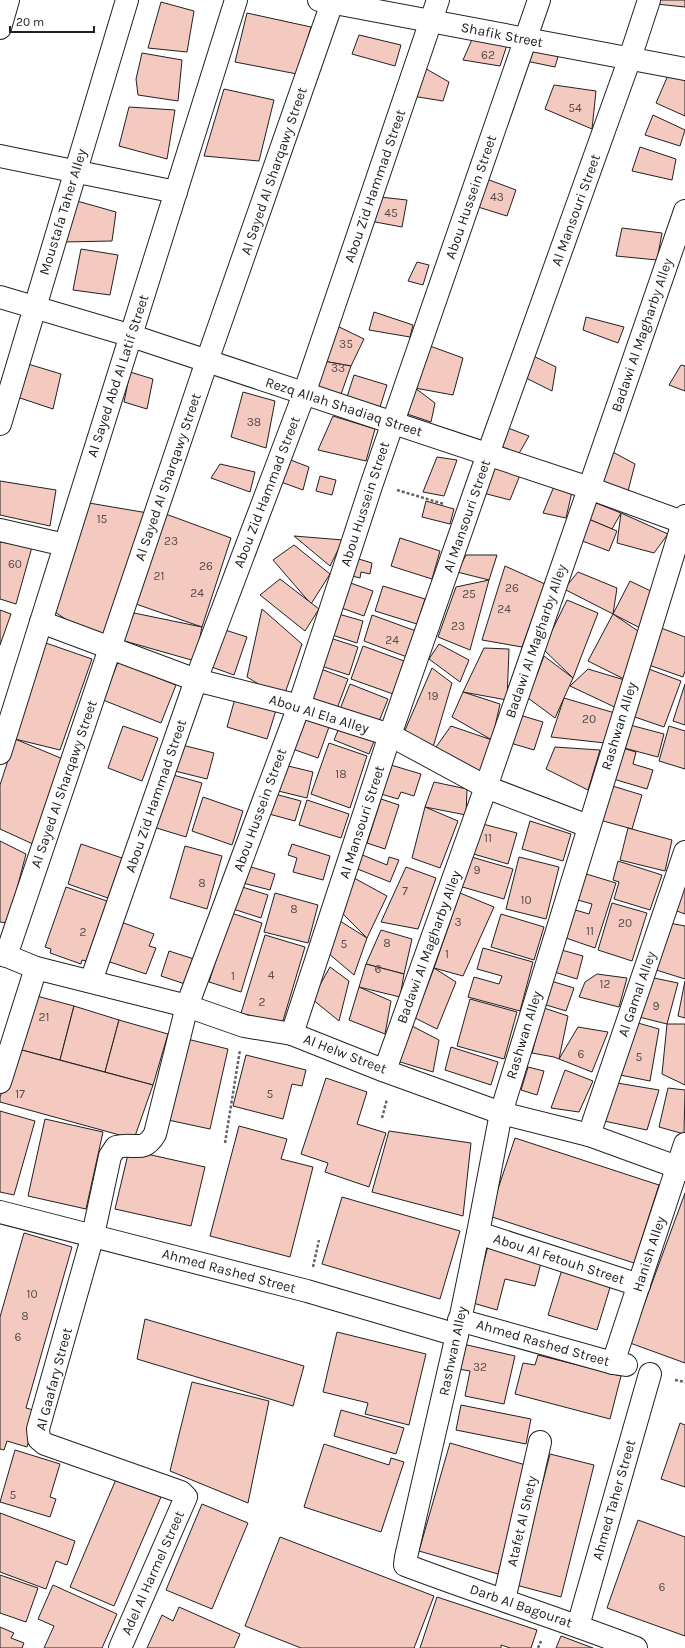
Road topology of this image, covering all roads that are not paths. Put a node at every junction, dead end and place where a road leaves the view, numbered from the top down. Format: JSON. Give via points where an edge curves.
{"nodes":[{"id":1,"x":8,"y":0,"type":"edge"},
{"id":2,"x":127,"y":0,"type":"edge"},
{"id":3,"x":236,"y":0,"type":"edge"},
{"id":4,"x":438,"y":0,"type":"edge"},
{"id":5,"x":539,"y":0,"type":"edge"},
{"id":6,"x":649,"y":0,"type":"edge"},
{"id":7,"x":328,"y":1,"type":"edge"},
{"id":8,"x":431,"y":21,"type":"junction"},
{"id":9,"x":0,"y":28,"type":"edge"},
{"id":10,"x":526,"y":39,"type":"junction"},
{"id":11,"x":630,"y":58,"type":"junction"},
{"id":12,"x":685,"y":69,"type":"edge"},
{"id":13,"x":0,"y":156,"type":"edge"},
{"id":14,"x":75,"y":172,"type":"junction"},
{"id":15,"x":176,"y":192,"type":"junction"},
{"id":16,"x":685,"y":211,"type":"edge"},
{"id":17,"x":0,"y":297,"type":"edge"},
{"id":18,"x":35,"y":307,"type":"junction"},
{"id":19,"x":132,"y":336,"type":"junction"},
{"id":20,"x":208,"y":362,"type":"junction"},
{"id":21,"x":304,"y":394,"type":"junction"},
{"id":22,"x":392,"y":423,"type":"junction"},
{"id":23,"x":0,"y":424,"type":"edge"},
{"id":24,"x":488,"y":454,"type":"junction"},
{"id":25,"x":589,"y":488,"type":"junction"},
{"id":26,"x":684,"y":520,"type":"edge"},
{"id":27,"x":0,"y":530,"type":"edge"},
{"id":28,"x":65,"y":545,"type":"junction"},
{"id":29,"x":41,"y":622,"type":"junction"},
{"id":30,"x":110,"y":647,"type":"junction"},
{"id":31,"x":196,"y":680,"type":"junction"},
{"id":32,"x":299,"y":706,"type":"junction"},
{"id":33,"x":390,"y":735,"type":"junction"},
{"id":34,"x":0,"y":753,"type":"edge"},
{"id":35,"x":486,"y":787,"type":"junction"},
{"id":36,"x":588,"y":826,"type":"junction"},
{"id":37,"x":685,"y":852,"type":"edge"},
{"id":38,"x":3,"y":954,"type":"edge"},
{"id":39,"x":36,"y":968,"type":"junction"},
{"id":40,"x":91,"y":981,"type":"junction"},
{"id":41,"x":187,"y":1006,"type":"junction"},
{"id":42,"x":292,"y":1034,"type":"junction"},
{"id":43,"x":385,"y":1070,"type":"junction"},
{"id":44,"x":0,"y":1082,"type":"edge"},
{"id":45,"x":501,"y":1113,"type":"junction"},
{"id":46,"x":589,"y":1135,"type":"junction"},
{"id":47,"x":685,"y":1144,"type":"edge"},
{"id":48,"x":681,"y":1168,"type":"edge"},
{"id":49,"x":0,"y":1212,"type":"edge"},
{"id":50,"x":478,"y":1233,"type":"junction"},
{"id":51,"x":93,"y":1235,"type":"junction"},
{"id":52,"x":639,"y":1285,"type":"junction"},
{"id":53,"x":458,"y":1328,"type":"junction"},
{"id":54,"x":620,"y":1364,"type":"joint"},
{"id":55,"x":650,"y":1374,"type":"dead end"},
{"id":56,"x":540,"y":1442,"type":"dead end"},
{"id":57,"x":186,"y":1497,"type":"joint"},
{"id":58,"x":405,"y":1565,"type":"joint"},
{"id":59,"x":504,"y":1600,"type":"junction"},
{"id":60,"x":578,"y":1626,"type":"junction"},
{"id":61,"x":120,"y":1648,"type":"edge"},
{"id":62,"x":636,"y":1648,"type":"edge"}],
"edges":[{"from":1,"to":9,"type":"street"},
{"from":2,"to":14,"type":"street","name":"Moustafa Taher Alley"},
{"from":3,"to":15,"type":"street","name":"Al Sayed Abd Al Latif Street"},
{"from":4,"to":8,"type":"street","name":"Abou Zid Hammad Street"},
{"from":5,"to":10,"type":"street","name":"Abou Hussein Street"},
{"from":6,"to":11,"type":"street","name":"Al Mansouri Street"},
{"from":7,"to":8,"type":"street","name":"Shafik Street"},
{"from":7,"to":20,"type":"street","name":"Al Sayed Al Sharqawy Street"},
{"from":8,"to":10,"type":"street","name":"Shafik Street"},
{"from":8,"to":21,"type":"street","name":"Abou Zid Hammad Street"},
{"from":10,"to":11,"type":"street","name":"Shafik Street"},
{"from":10,"to":22,"type":"street","name":"Abou Hussein Street"},
{"from":11,"to":12,"type":"street","name":"Shafik Street"},
{"from":11,"to":24,"type":"street","name":"Al Mansouri Street"},
{"from":13,"to":14,"type":"street"},
{"from":14,"to":15,"type":"street"},
{"from":14,"to":18,"type":"street","name":"Moustafa Taher Alley"},
{"from":15,"to":19,"type":"street","name":"Al Sayed Abd Al Latif Street"},
{"from":16,"to":25,"type":"street","name":"Badawi Al Magharby Alley"},
{"from":17,"to":18,"type":"street","name":"Rezq Allah Shadiaq Street"},
{"from":18,"to":19,"type":"street","name":"Rezq Allah Shadiaq Street"},
{"from":18,"to":23,"type":"street","name":"Moustafa Taher Alley"},
{"from":19,"to":20,"type":"street","name":"Rezq Allah Shadiaq Street"},
{"from":19,"to":28,"type":"street","name":"Al Sayed Abd Al Latif Street"},
{"from":20,"to":21,"type":"street","name":"Rezq Allah Shadiaq Street"},
{"from":20,"to":30,"type":"street","name":"Al Sayed Al Sharqawy Street"},
{"from":21,"to":22,"type":"street","name":"Rezq Allah Shadiaq Street"},
{"from":21,"to":31,"type":"street","name":"Abou Zid Hammad Street"},
{"from":22,"to":24,"type":"street","name":"Rezq Allah Shadiaq Street"},
{"from":22,"to":32,"type":"street","name":"Abou Hussein Street"},
{"from":24,"to":25,"type":"street","name":"Rezq Allah Shadiaq Street"},
{"from":24,"to":33,"type":"street","name":"Al Mansouri Street"},
{"from":25,"to":26,"type":"street","name":"Rezq Allah Shadiaq Street"},
{"from":25,"to":35,"type":"street","name":"Badawi Al Magharby Alley"},
{"from":26,"to":36,"type":"street","name":"Rashwan Alley"},
{"from":27,"to":28,"type":"street"},
{"from":28,"to":29,"type":"street","name":"Al Sayed Abd Al Latif Street"},
{"from":29,"to":30,"type":"street","name":"Abou Al Ela Alley"},
{"from":29,"to":34,"type":"street","name":"Al Sayed Abd Al Latif Street"},
{"from":30,"to":31,"type":"street","name":"Abou Al Ela Alley"},
{"from":30,"to":38,"type":"street","name":"Al Sayed Al Sharqawy Street"},
{"from":31,"to":32,"type":"street","name":"Abou Al Ela Alley"},
{"from":31,"to":40,"type":"street","name":"Abou Zid Hammad Street"},
{"from":32,"to":33,"type":"street","name":"Abou Al Ela Alley"},
{"from":32,"to":41,"type":"street","name":"Abou Hussein Street"},
{"from":33,"to":35,"type":"street","name":"Abou Al Ela Alley"},
{"from":33,"to":42,"type":"street","name":"Al Mansouri Street"},
{"from":35,"to":36,"type":"street","name":"Abou Al Ela Alley"},
{"from":35,"to":43,"type":"street","name":"Badawi Al Magharby Alley"},
{"from":36,"to":45,"type":"street","name":"Rashwan Alley"},
{"from":37,"to":46,"type":"street","name":"Al Gamal Alley"},
{"from":38,"to":39,"type":"street","name":"Al Helw Street"},
{"from":39,"to":40,"type":"street","name":"Al Helw Street"},
{"from":39,"to":44,"type":"street"},
{"from":40,"to":41,"type":"street","name":"Al Helw Street"},
{"from":41,"to":42,"type":"street","name":"Al Helw Street","via":[[244,1026]]},
{"from":41,"to":51,"type":"street","name":"Abou Hussein Street","via":[[155,1134],[149,1143],[142,1146],[116,1147],[110,1156]]},
{"from":42,"to":43,"type":"street","name":"Al Helw Street"},
{"from":43,"to":45,"type":"street","name":"Al Helw Street"},
{"from":45,"to":46,"type":"street","name":"Al Helw Street"},
{"from":45,"to":50,"type":"street","name":"Rashwan Alley"},
{"from":46,"to":48,"type":"street","name":"Al Helw Street"},
{"from":47,"to":48,"type":"street","name":"Hanish Alley"},
{"from":48,"to":52,"type":"street","name":"Hanish Alley"},
{"from":49,"to":51,"type":"street","name":"Ahmed Rashed Street"},
{"from":50,"to":52,"type":"street","name":"Abou Al Fetouh Street"},
{"from":50,"to":53,"type":"street","name":"Rashwan Alley"},
{"from":51,"to":53,"type":"street","name":"Ahmed Rashed Street"},
{"from":51,"to":57,"type":"street","name":"Al Gaafary Street","via":[[38,1430],[39,1438],[45,1444],[181,1492]]},
{"from":52,"to":54,"type":"street","name":"Hanish Alley"},
{"from":53,"to":54,"type":"street","name":"Ahmed Rashed Street"},
{"from":53,"to":58,"type":"street","name":"Rashwan Alley"},
{"from":55,"to":60,"type":"street","name":"Ahmed Taher Street"},
{"from":56,"to":59,"type":"street","name":"Atafet Al Shety"},
{"from":57,"to":61,"type":"street","name":"Adel Al Harmel Street"},
{"from":58,"to":59,"type":"street","name":"Darb Al Bagourat"},
{"from":59,"to":60,"type":"street","name":"Darb Al Bagourat"},
{"from":60,"to":62,"type":"street","name":"Darb Al Bagourat"}]}
